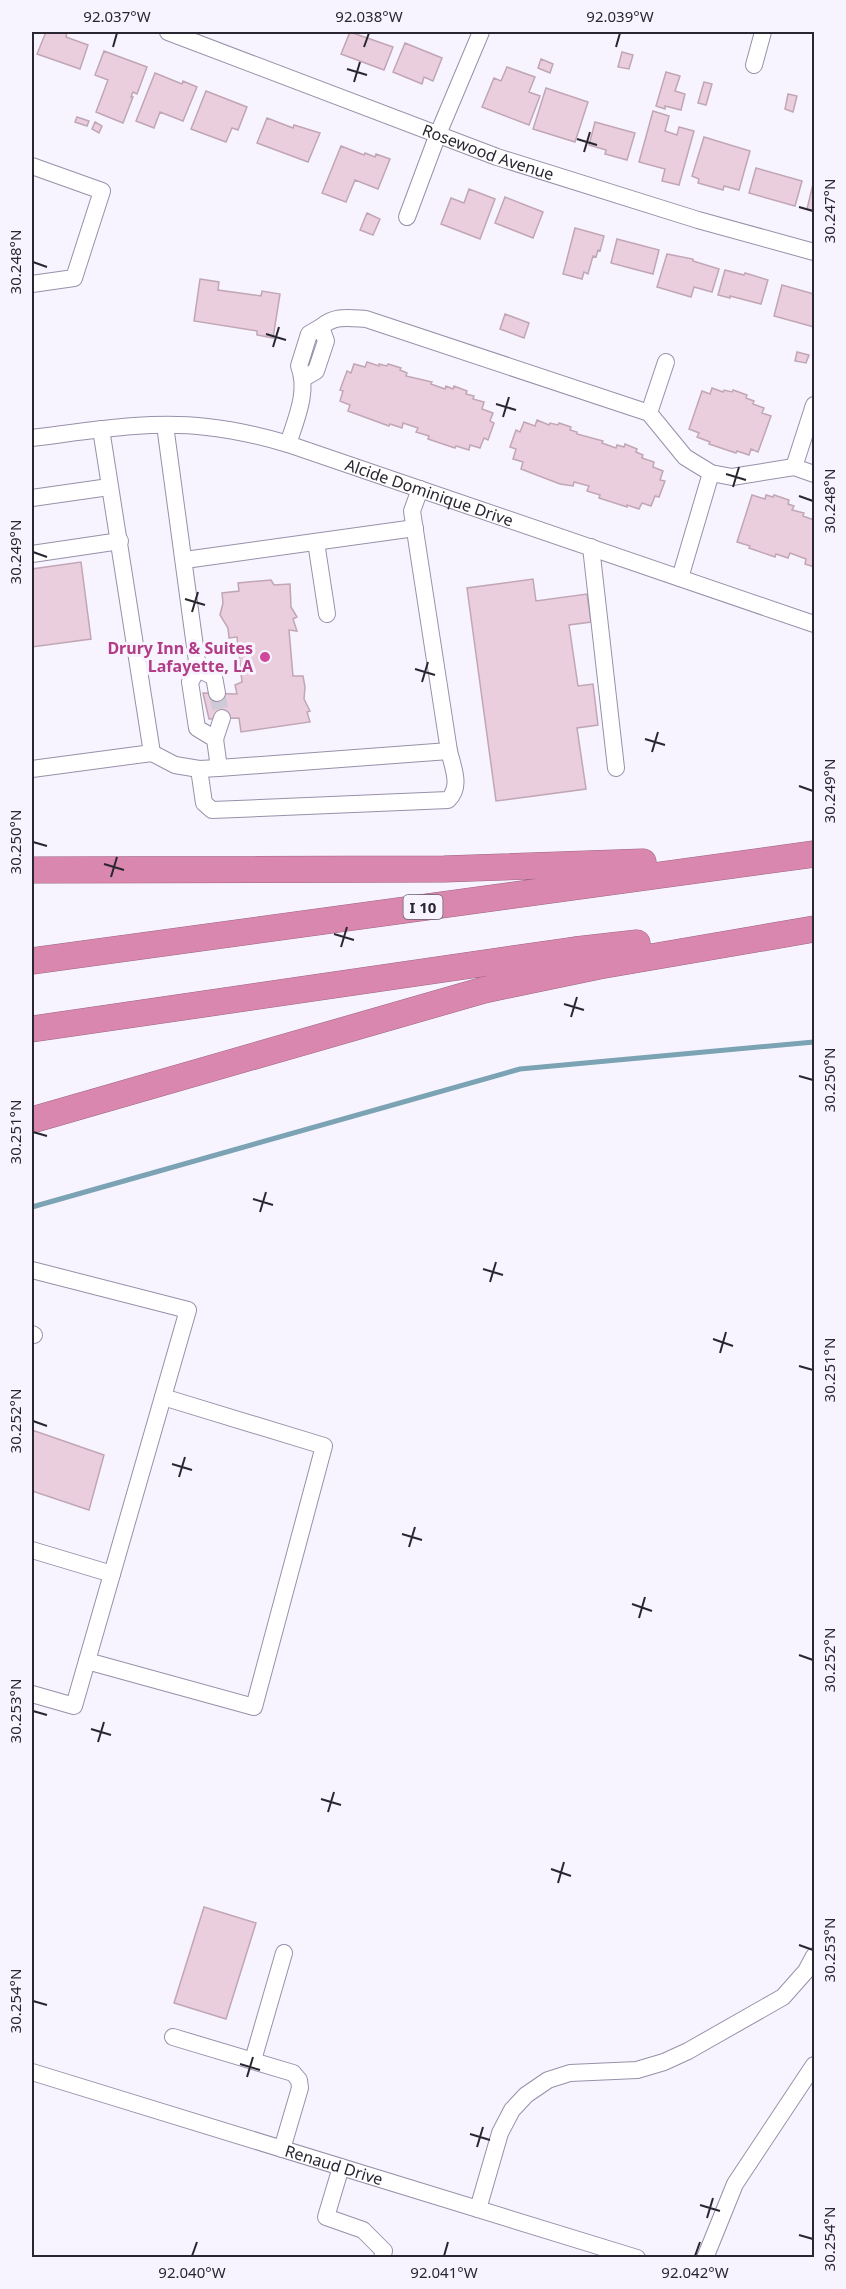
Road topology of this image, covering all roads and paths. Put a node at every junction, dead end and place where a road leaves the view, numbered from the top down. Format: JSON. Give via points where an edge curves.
{"nodes":[{"id":1,"x":168,"y":32,"type":"edge"},
{"id":2,"x":481,"y":32,"type":"edge"},
{"id":3,"x":763,"y":32,"type":"edge"},
{"id":4,"x":754,"y":65,"type":"dead end"},
{"id":5,"x":438,"y":134,"type":"junction"},
{"id":6,"x":32,"y":166,"type":"edge"},
{"id":7,"x":407,"y":217,"type":"dead end"},
{"id":8,"x":814,"y":252,"type":"edge"},
{"id":9,"x":32,"y":284,"type":"edge"},
{"id":10,"x":666,"y":362,"type":"dead end"},
{"id":11,"x":813,"y":405,"type":"edge"},
{"id":12,"x":649,"y":413,"type":"junction"},
{"id":13,"x":165,"y":425,"type":"junction"},
{"id":14,"x":101,"y":429,"type":"junction"},
{"id":15,"x":32,"y":438,"type":"edge"},
{"id":16,"x":288,"y":444,"type":"junction"},
{"id":17,"x":794,"y":467,"type":"junction"},
{"id":18,"x":711,"y":473,"type":"junction"},
{"id":19,"x":814,"y":474,"type":"edge"},
{"id":20,"x":109,"y":487,"type":"junction"},
{"id":21,"x":420,"y":489,"type":"junction"},
{"id":22,"x":32,"y":498,"type":"edge"},
{"id":23,"x":415,"y":528,"type":"junction"},
{"id":24,"x":120,"y":541,"type":"junction"},
{"id":25,"x":316,"y":542,"type":"junction"},
{"id":26,"x":591,"y":547,"type":"junction"},
{"id":27,"x":32,"y":554,"type":"edge"},
{"id":28,"x":185,"y":560,"type":"junction"},
{"id":29,"x":681,"y":578,"type":"junction"},
{"id":30,"x":327,"y":614,"type":"dead end"},
{"id":31,"x":814,"y":624,"type":"edge"},
{"id":32,"x":198,"y":669,"type":"junction"},
{"id":33,"x":217,"y":693,"type":"tunnel mouth"},
{"id":34,"x":222,"y":718,"type":"tunnel mouth"},
{"id":35,"x":215,"y":739,"type":"junction"},
{"id":36,"x":449,"y":751,"type":"junction"},
{"id":37,"x":152,"y":753,"type":"junction"},
{"id":38,"x":219,"y":768,"type":"junction"},
{"id":39,"x":616,"y":768,"type":"dead end"},
{"id":40,"x":32,"y":769,"type":"edge"},
{"id":41,"x":199,"y":769,"type":"junction"},
{"id":42,"x":809,"y":854,"type":"edge"},
{"id":43,"x":32,"y":870,"type":"edge"},
{"id":44,"x":814,"y":927,"type":"edge"},
{"id":45,"x":32,"y":961,"type":"edge"},
{"id":46,"x":32,"y":1029,"type":"edge"},
{"id":47,"x":32,"y":1120,"type":"edge"},
{"id":48,"x":32,"y":1270,"type":"edge"},
{"id":49,"x":163,"y":1397,"type":"junction"},
{"id":50,"x":32,"y":1550,"type":"edge"},
{"id":51,"x":112,"y":1574,"type":"junction"},
{"id":52,"x":87,"y":1661,"type":"junction"},
{"id":53,"x":32,"y":1694,"type":"edge"},
{"id":54,"x":284,"y":1953,"type":"dead end"},
{"id":55,"x":814,"y":1956,"type":"edge"},
{"id":56,"x":173,"y":2037,"type":"dead end"},
{"id":57,"x":253,"y":2060,"type":"junction"},
{"id":58,"x":814,"y":2065,"type":"edge"},
{"id":59,"x":32,"y":2073,"type":"edge"},
{"id":60,"x":282,"y":2149,"type":"junction"},
{"id":61,"x":341,"y":2167,"type":"junction"},
{"id":62,"x":478,"y":2209,"type":"junction"},
{"id":63,"x":603,"y":2253,"type":"edge"},
{"id":64,"x":382,"y":2258,"type":"edge"},
{"id":65,"x":637,"y":2258,"type":"edge"},
{"id":66,"x":705,"y":2258,"type":"edge"}],
"edges":[{"from":1,"to":5,"type":"street","name":"Rosewood Avenue"},
{"from":2,"to":5,"type":"street"},
{"from":3,"to":4,"type":"street"},
{"from":5,"to":7,"type":"street"},
{"from":5,"to":8,"type":"street","name":"Rosewood Avenue","via":[[560,178]]},
{"from":6,"to":9,"type":"street","via":[[102,191],[74,278]]},
{"from":10,"to":12,"type":"street"},
{"from":11,"to":17,"type":"street"},
{"from":12,"to":16,"type":"street","via":[[366,319],[341,317],[309,334],[299,366],[304,378],[302,398]]},
{"from":12,"to":18,"type":"street","via":[[685,457]]},
{"from":13,"to":14,"type":"street","name":"Alcide Dominique Drive"},
{"from":13,"to":16,"type":"street","name":"Alcide Dominique Drive","via":[[206,426]]},
{"from":13,"to":28,"type":"street"},
{"from":14,"to":15,"type":"street","name":"Alcide Dominique Drive"},
{"from":14,"to":20,"type":"street"},
{"from":16,"to":21,"type":"street","name":"Alcide Dominique Drive"},
{"from":17,"to":18,"type":"street","via":[[732,477]]},
{"from":17,"to":19,"type":"street"},
{"from":18,"to":29,"type":"street"},
{"from":20,"to":22,"type":"street"},
{"from":20,"to":24,"type":"street"},
{"from":21,"to":23,"type":"street","via":[[412,511]]},
{"from":21,"to":26,"type":"street","name":"Alcide Dominique Drive"},
{"from":23,"to":25,"type":"street"},
{"from":23,"to":36,"type":"street"},
{"from":24,"to":27,"type":"street"},
{"from":24,"to":37,"type":"street"},
{"from":25,"to":28,"type":"street"},
{"from":25,"to":30,"type":"street"},
{"from":26,"to":29,"type":"street","name":"Alcide Dominique Drive"},
{"from":26,"to":39,"type":"street"},
{"from":28,"to":32,"type":"street"},
{"from":29,"to":31,"type":"street","name":"Alcide Dominique Drive"},
{"from":32,"to":33,"type":"street","via":[[213,677]]},
{"from":32,"to":35,"type":"street","via":[[190,682],[197,728]]},
{"from":34,"to":35,"type":"street"},
{"from":35,"to":38,"type":"street"},
{"from":36,"to":38,"type":"street"},
{"from":36,"to":41,"type":"street","via":[[456,786],[448,800],[212,810],[204,803]]},
{"from":37,"to":40,"type":"street"},
{"from":37,"to":41,"type":"street","via":[[175,765]]},
{"from":38,"to":41,"type":"street"},
{"from":42,"to":43,"type":"highway","via":[[444,868]]},
{"from":42,"to":45,"type":"highway","number":"I 10"},
{"from":44,"to":46,"type":"highway","via":[[575,950]]},
{"from":44,"to":47,"type":"highway","via":[[484,990]]},
{"from":48,"to":49,"type":"street","via":[[188,1311]]},
{"from":49,"to":51,"type":"street"},
{"from":49,"to":52,"type":"street","via":[[324,1446],[254,1707]]},
{"from":50,"to":51,"type":"street"},
{"from":51,"to":52,"type":"street"},
{"from":52,"to":53,"type":"street","via":[[74,1706]]},
{"from":54,"to":57,"type":"street"},
{"from":55,"to":62,"type":"street","via":[[783,1997],[688,2051],[637,2070],[570,2073],[548,2080],[526,2095],[512,2110],[500,2133]]},
{"from":56,"to":57,"type":"street"},
{"from":57,"to":60,"type":"street","via":[[293,2073],[299,2080]]},
{"from":58,"to":66,"type":"street","via":[[735,2184]]},
{"from":59,"to":60,"type":"street","name":"Renaud Drive"},
{"from":60,"to":61,"type":"street","name":"Renaud Drive"},
{"from":61,"to":62,"type":"street","name":"Renaud Drive"},
{"from":61,"to":64,"type":"street","via":[[326,2217],[363,2230],[384,2251]]},
{"from":62,"to":63,"type":"street","name":"Renaud Drive"},
{"from":63,"to":65,"type":"street","name":"Renaud Drive"}]}
